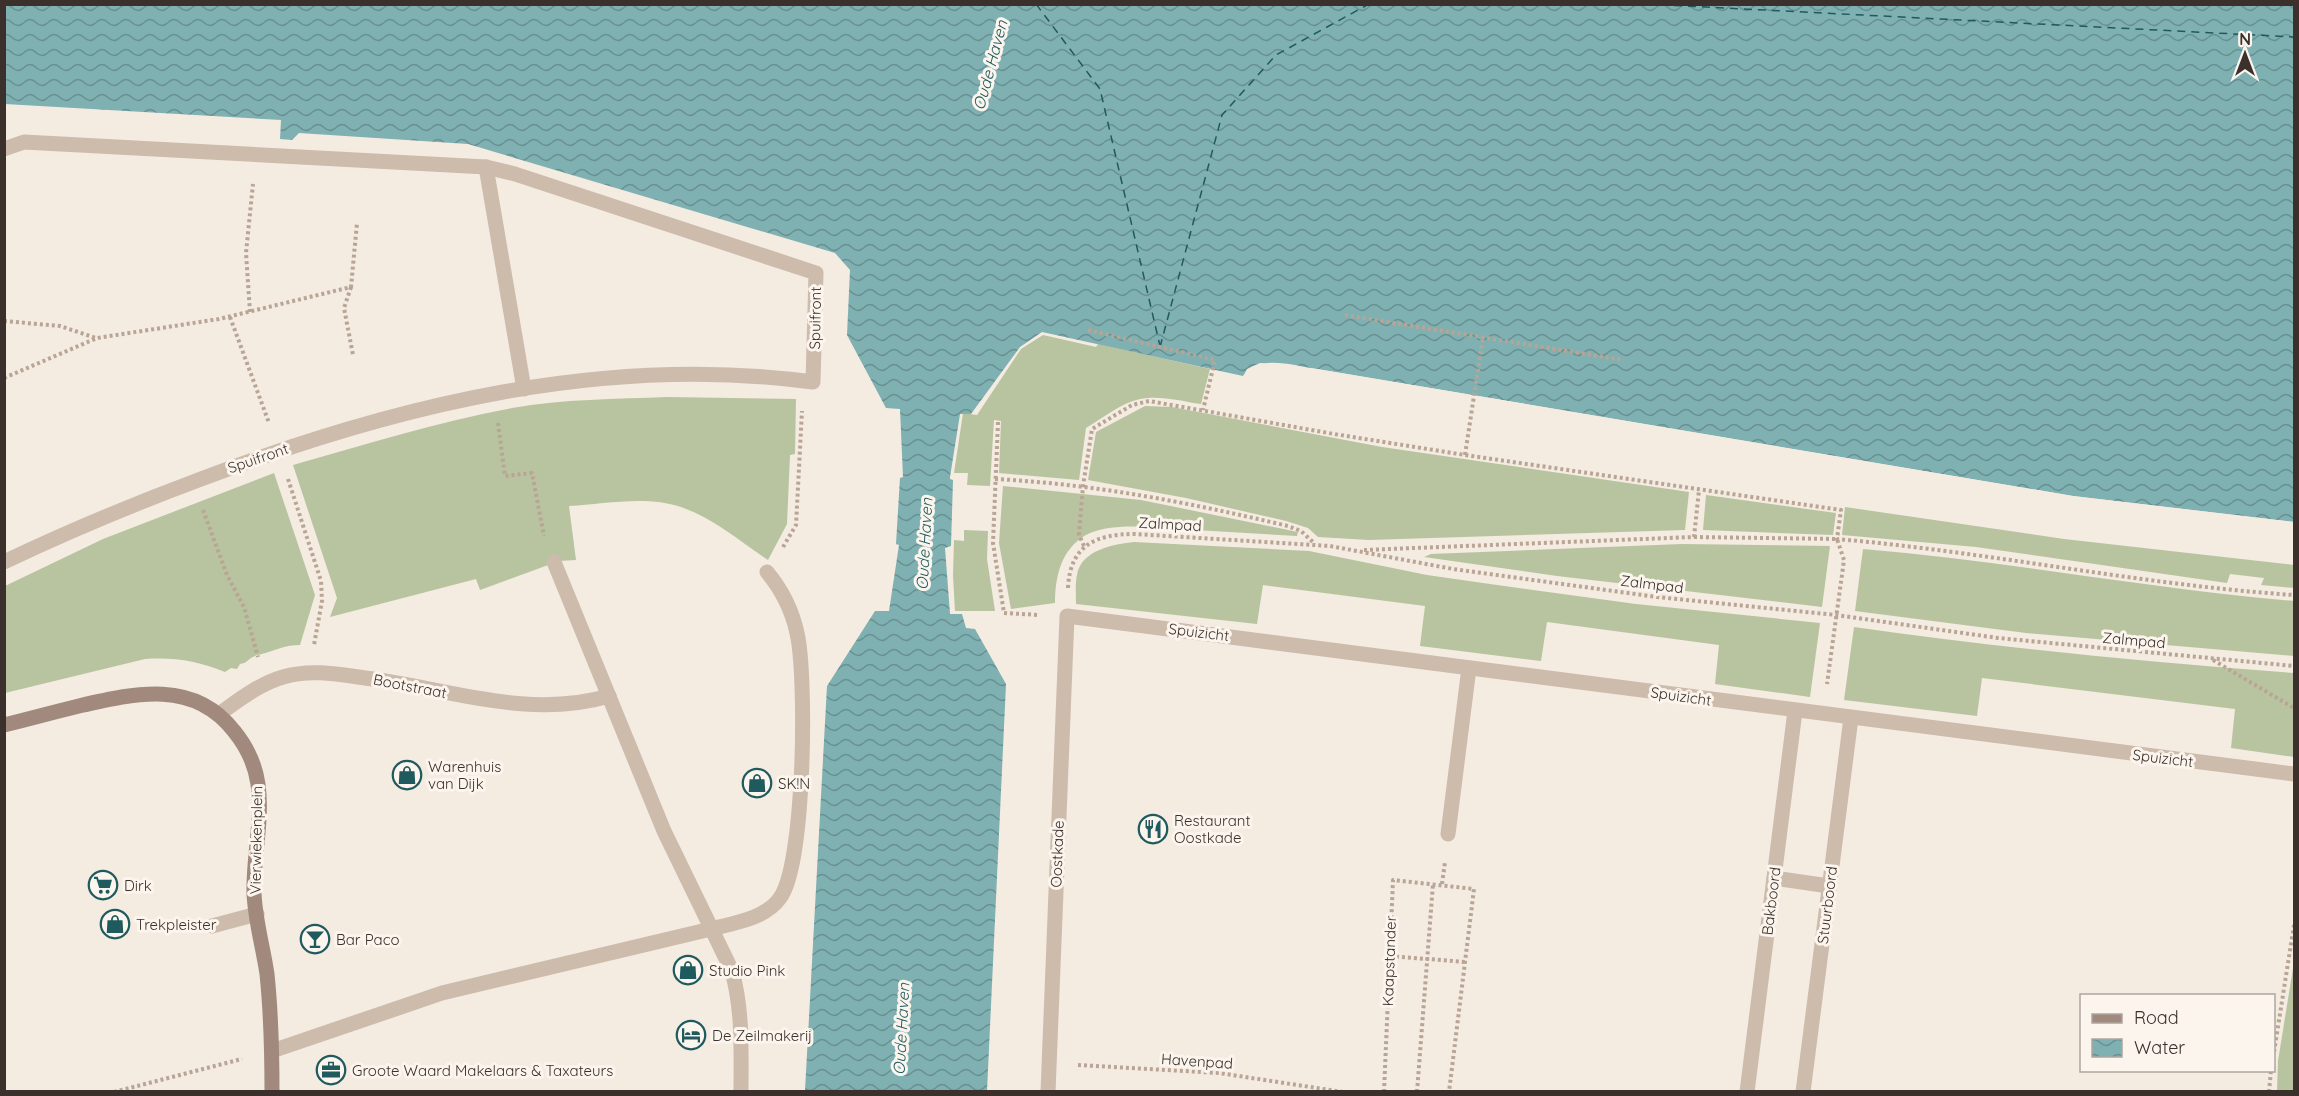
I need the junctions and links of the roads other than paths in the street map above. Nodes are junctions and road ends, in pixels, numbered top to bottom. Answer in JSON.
{"nodes":[{"id":1,"x":4,"y":149,"type":"edge"},
{"id":2,"x":486,"y":167,"type":"junction"},
{"id":3,"x":524,"y":389,"type":"junction"},
{"id":4,"x":4,"y":562,"type":"edge"},
{"id":5,"x":554,"y":562,"type":"dead end"},
{"id":6,"x":767,"y":572,"type":"dead end"},
{"id":7,"x":1067,"y":616,"type":"joint"},
{"id":8,"x":1469,"y":668,"type":"junction"},
{"id":9,"x":609,"y":696,"type":"junction"},
{"id":10,"x":1795,"y":711,"type":"junction"},
{"id":11,"x":219,"y":714,"type":"junction"},
{"id":12,"x":1851,"y":718,"type":"junction"},
{"id":13,"x":4,"y":725,"type":"edge"},
{"id":14,"x":2295,"y":774,"type":"edge"},
{"id":15,"x":1448,"y":834,"type":"dead end"},
{"id":16,"x":1774,"y":878,"type":"junction"},
{"id":17,"x":1829,"y":886,"type":"junction"},
{"id":18,"x":257,"y":914,"type":"junction"},
{"id":19,"x":212,"y":926,"type":"dead end"},
{"id":20,"x":711,"y":929,"type":"junction"},
{"id":21,"x":272,"y":1051,"type":"junction"},
{"id":22,"x":272,"y":1092,"type":"edge"},
{"id":23,"x":741,"y":1092,"type":"edge"},
{"id":24,"x":1048,"y":1092,"type":"edge"},
{"id":25,"x":1747,"y":1092,"type":"edge"},
{"id":26,"x":1803,"y":1092,"type":"edge"}],
"edges":[{"from":1,"to":2,"type":"street","name":"Spuifront"},
{"from":2,"to":3,"type":"street"},
{"from":2,"to":3,"type":"street","name":"Spuifront"},
{"from":3,"to":4,"type":"street","name":"Spuifront"},
{"from":5,"to":9,"type":"street"},
{"from":6,"to":20,"type":"street"},
{"from":7,"to":8,"type":"street","name":"Spuizicht"},
{"from":7,"to":24,"type":"street","name":"Oostkade"},
{"from":8,"to":10,"type":"street","name":"Spuizicht"},
{"from":8,"to":15,"type":"street"},
{"from":9,"to":11,"type":"street","name":"Bootstraat"},
{"from":9,"to":20,"type":"street"},
{"from":10,"to":12,"type":"street","name":"Spuizicht"},
{"from":10,"to":16,"type":"street","name":"Bakboord"},
{"from":11,"to":13,"type":"street","name":"Vierwiekenplein"},
{"from":11,"to":18,"type":"street","name":"Vierwiekenplein"},
{"from":12,"to":14,"type":"street","name":"Spuizicht"},
{"from":12,"to":17,"type":"street","name":"Stuurboord"},
{"from":16,"to":17,"type":"street"},
{"from":16,"to":25,"type":"street","name":"Bakboord"},
{"from":17,"to":26,"type":"street","name":"Stuurboord"},
{"from":18,"to":19,"type":"street"},
{"from":18,"to":21,"type":"street","name":"Vierwiekenplein"},
{"from":20,"to":21,"type":"street"},
{"from":20,"to":23,"type":"street"},
{"from":21,"to":22,"type":"street","name":"Vierwiekenplein"}]}
